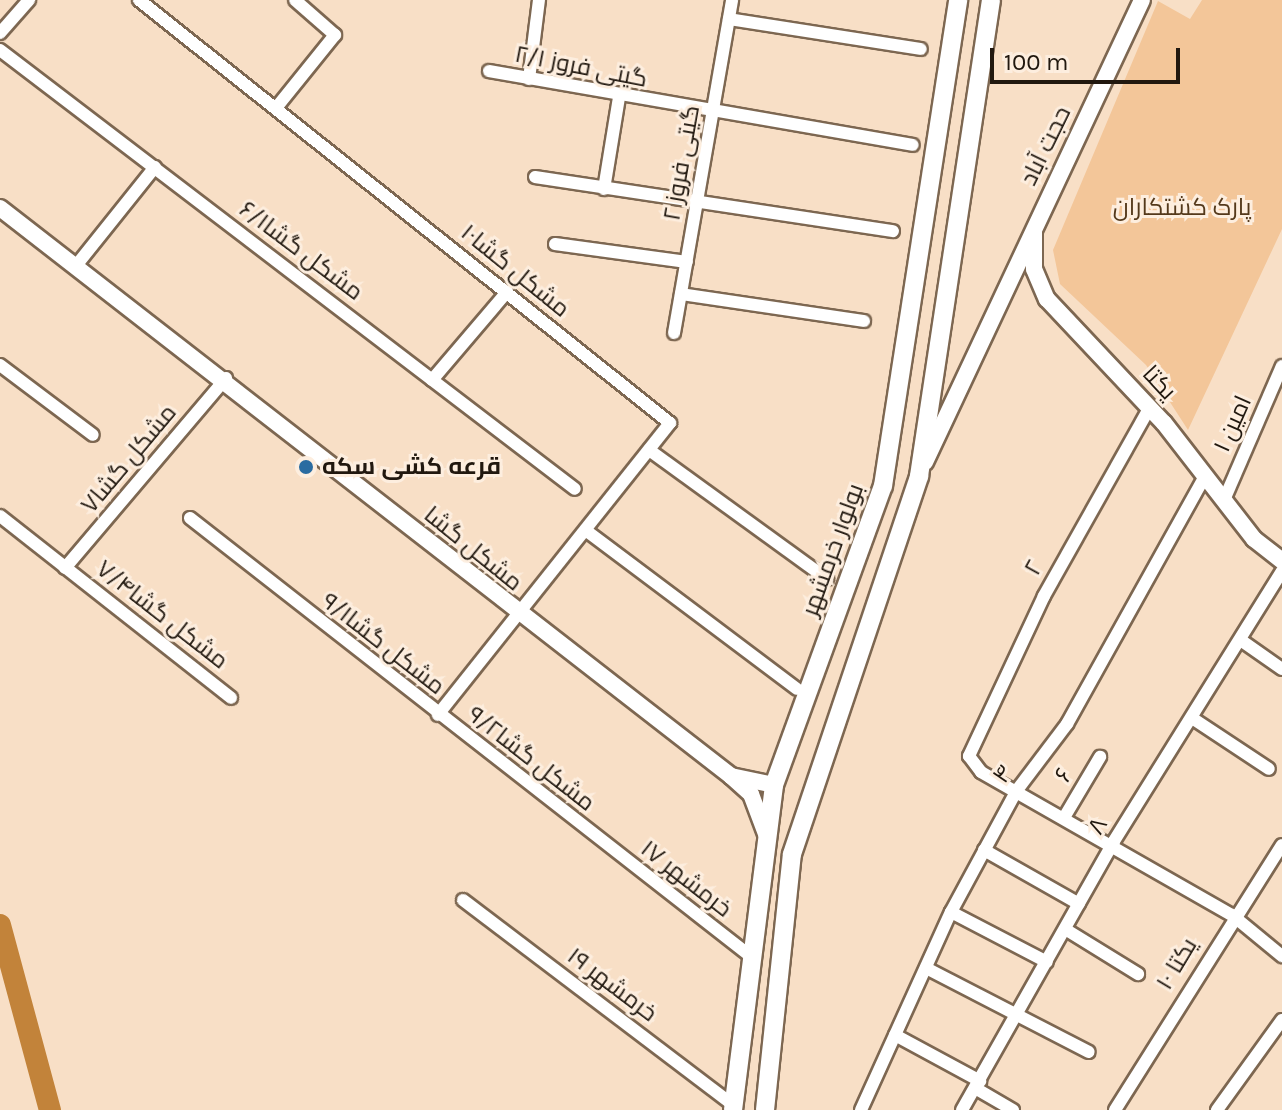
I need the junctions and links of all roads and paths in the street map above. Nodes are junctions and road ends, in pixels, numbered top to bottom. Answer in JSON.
{"nodes":[{"id":1,"x":29,"y":0,"type":"edge"},
{"id":2,"x":139,"y":0,"type":"edge"},
{"id":3,"x":295,"y":0,"type":"edge"},
{"id":4,"x":539,"y":0,"type":"edge"},
{"id":5,"x":732,"y":0,"type":"edge"},
{"id":6,"x":958,"y":0,"type":"edge"},
{"id":7,"x":991,"y":0,"type":"edge"},
{"id":8,"x":1142,"y":0,"type":"edge"},
{"id":9,"x":729,"y":19,"type":"junction"},
{"id":10,"x":2,"y":27,"type":"edge"},
{"id":11,"x":921,"y":49,"type":"dead end"},
{"id":12,"x":0,"y":50,"type":"edge"},
{"id":13,"x":489,"y":71,"type":"dead end"},
{"id":14,"x":529,"y":79,"type":"junction"},
{"id":15,"x":619,"y":97,"type":"junction"},
{"id":16,"x":276,"y":108,"type":"junction"},
{"id":17,"x":712,"y":115,"type":"junction"},
{"id":18,"x":913,"y":145,"type":"dead end"},
{"id":19,"x":155,"y":167,"type":"junction"},
{"id":20,"x":535,"y":177,"type":"dead end"},
{"id":21,"x":604,"y":189,"type":"junction"},
{"id":22,"x":697,"y":205,"type":"junction"},
{"id":23,"x":0,"y":208,"type":"edge"},
{"id":24,"x":1034,"y":226,"type":"junction"},
{"id":25,"x":893,"y":231,"type":"dead end"},
{"id":26,"x":555,"y":244,"type":"dead end"},
{"id":27,"x":687,"y":262,"type":"junction"},
{"id":28,"x":75,"y":267,"type":"junction"},
{"id":29,"x":507,"y":292,"type":"junction"},
{"id":30,"x":681,"y":294,"type":"junction"},
{"id":31,"x":864,"y":321,"type":"dead end"},
{"id":32,"x":674,"y":333,"type":"dead end"},
{"id":33,"x":0,"y":365,"type":"edge"},
{"id":34,"x":1282,"y":366,"type":"edge"},
{"id":35,"x":226,"y":378,"type":"junction"},
{"id":36,"x":432,"y":380,"type":"junction"},
{"id":37,"x":1150,"y":407,"type":"junction"},
{"id":38,"x":93,"y":435,"type":"dead end"},
{"id":39,"x":649,"y":450,"type":"junction"},
{"id":40,"x":919,"y":476,"type":"junction"},
{"id":41,"x":1205,"y":476,"type":"junction"},
{"id":42,"x":575,"y":489,"type":"dead end"},
{"id":43,"x":1224,"y":500,"type":"junction"},
{"id":44,"x":0,"y":516,"type":"edge"},
{"id":45,"x":190,"y":518,"type":"dead end"},
{"id":46,"x":588,"y":532,"type":"junction"},
{"id":47,"x":1282,"y":561,"type":"edge"},
{"id":48,"x":65,"y":568,"type":"junction"},
{"id":49,"x":1282,"y":571,"type":"edge"},
{"id":50,"x":827,"y":579,"type":"dead end"},
{"id":51,"x":520,"y":619,"type":"junction"},
{"id":52,"x":1242,"y":641,"type":"junction"},
{"id":53,"x":1282,"y":669,"type":"edge"},
{"id":54,"x":797,"y":689,"type":"dead end"},
{"id":55,"x":231,"y":698,"type":"dead end"},
{"id":56,"x":438,"y":715,"type":"junction"},
{"id":57,"x":1192,"y":718,"type":"junction"},
{"id":58,"x":1100,"y":757,"type":"dead end"},
{"id":59,"x":1269,"y":769,"type":"dead end"},
{"id":60,"x":731,"y":776,"type":"junction"},
{"id":61,"x":774,"y":785,"type":"junction"},
{"id":62,"x":1017,"y":790,"type":"junction"},
{"id":63,"x":1065,"y":816,"type":"junction"},
{"id":64,"x":766,"y":834,"type":"junction"},
{"id":65,"x":596,"y":837,"type":"joint"},
{"id":66,"x":1114,"y":841,"type":"junction"},
{"id":67,"x":1282,"y":845,"type":"edge"},
{"id":68,"x":984,"y":850,"type":"junction"},
{"id":69,"x":463,"y":900,"type":"dead end"},
{"id":70,"x":1079,"y":904,"type":"junction"},
{"id":71,"x":951,"y":912,"type":"junction"},
{"id":72,"x":1232,"y":915,"type":"junction"},
{"id":73,"x":1065,"y":929,"type":"junction"},
{"id":74,"x":749,"y":955,"type":"junction"},
{"id":75,"x":1282,"y":956,"type":"edge"},
{"id":76,"x":1047,"y":962,"type":"junction"},
{"id":77,"x":926,"y":968,"type":"junction"},
{"id":78,"x":1138,"y":974,"type":"dead end"},
{"id":79,"x":1018,"y":1014,"type":"junction"},
{"id":80,"x":1282,"y":1020,"type":"edge"},
{"id":81,"x":895,"y":1035,"type":"junction"},
{"id":82,"x":1089,"y":1052,"type":"dead end"},
{"id":83,"x":978,"y":1084,"type":"junction"},
{"id":84,"x":733,"y":1108,"type":"edge"},
{"id":85,"x":765,"y":1110,"type":"edge"},
{"id":86,"x":861,"y":1110,"type":"edge"},
{"id":87,"x":962,"y":1110,"type":"edge"},
{"id":88,"x":1013,"y":1110,"type":"edge"},
{"id":89,"x":1115,"y":1110,"type":"edge"},
{"id":90,"x":1217,"y":1110,"type":"edge"}],
"edges":[{"from":1,"to":10,"type":"street"},
{"from":2,"to":16,"type":"street","name":"مشکل گشا۱۰"},
{"from":3,"to":16,"type":"street"},
{"from":4,"to":14,"type":"street"},
{"from":5,"to":9,"type":"street","name":"گیتی فروز ۲"},
{"from":6,"to":61,"type":"main road","name":"بولوار خرمشهر"},
{"from":7,"to":40,"type":"main road"},
{"from":8,"to":24,"type":"main road","name":"حجت آباد"},
{"from":9,"to":11,"type":"street"},
{"from":9,"to":17,"type":"street","name":"گیتی فروز ۲"},
{"from":12,"to":19,"type":"street","name":"مشکل گشا۶/۱"},
{"from":13,"to":14,"type":"street","name":"گیتی فروز ۲/۱"},
{"from":14,"to":15,"type":"street","name":"گیتی فروز ۲/۱"},
{"from":15,"to":17,"type":"street","name":"گیتی فروز ۲/۱"},
{"from":15,"to":21,"type":"street"},
{"from":16,"to":29,"type":"street","name":"مشکل گشا۱۰"},
{"from":17,"to":18,"type":"street","name":"گیتی فروز ۲/۱"},
{"from":17,"to":22,"type":"street","name":"گیتی فروز ۲"},
{"from":19,"to":28,"type":"street"},
{"from":19,"to":36,"type":"street","name":"مشکل گشا۶/۱"},
{"from":20,"to":21,"type":"street"},
{"from":21,"to":22,"type":"street"},
{"from":22,"to":25,"type":"street"},
{"from":22,"to":27,"type":"street","name":"گیتی فروز ۲"},
{"from":23,"to":28,"type":"main road","name":"مشکل گشا"},
{"from":24,"to":37,"type":"main road","name":"یکتا"},
{"from":24,"to":40,"type":"main road","name":"حجت آباد"},
{"from":26,"to":27,"type":"street"},
{"from":27,"to":30,"type":"street","name":"گیتی فروز ۲"},
{"from":28,"to":35,"type":"main road","name":"مشکل گشا"},
{"from":29,"to":36,"type":"street"},
{"from":29,"to":39,"type":"street","name":"مشکل گشا۱۰"},
{"from":30,"to":31,"type":"street"},
{"from":30,"to":32,"type":"street","name":"گیتی فروز ۲"},
{"from":33,"to":38,"type":"street"},
{"from":34,"to":43,"type":"street","name":"امین ۱"},
{"from":35,"to":48,"type":"street","name":"مشکل گشا۷"},
{"from":35,"to":51,"type":"main road","name":"مشکل گشا"},
{"from":36,"to":42,"type":"street","name":"مشکل گشا۶/۱"},
{"from":37,"to":41,"type":"main road","name":"یکتا"},
{"from":37,"to":62,"type":"street","name":"۲"},
{"from":39,"to":46,"type":"street","name":"مشکل گشا۱۰"},
{"from":39,"to":50,"type":"street"},
{"from":40,"to":85,"type":"main road"},
{"from":41,"to":43,"type":"main road","name":"یکتا"},
{"from":41,"to":62,"type":"street","name":"۴"},
{"from":43,"to":47,"type":"main road","name":"یکتا"},
{"from":44,"to":48,"type":"street","name":"مشکل گشا۷/۴"},
{"from":45,"to":56,"type":"street","name":"مشکل گشا۹/۱"},
{"from":46,"to":51,"type":"street","name":"مشکل گشا۱۰"},
{"from":46,"to":54,"type":"street"},
{"from":48,"to":55,"type":"street","name":"مشکل گشا۷/۴"},
{"from":49,"to":52,"type":"street","name":"۸"},
{"from":51,"to":56,"type":"street","name":"مشکل گشا۱۰"},
{"from":51,"to":60,"type":"main road","name":"مشکل گشا"},
{"from":52,"to":53,"type":"street"},
{"from":52,"to":57,"type":"street","name":"۸"},
{"from":56,"to":65,"type":"street","name":"مشکل گشا۹/۲"},
{"from":57,"to":59,"type":"street"},
{"from":57,"to":66,"type":"street","name":"۸"},
{"from":58,"to":63,"type":"street","name":"۶"},
{"from":60,"to":61,"type":"main road"},
{"from":60,"to":64,"type":"main road"},
{"from":61,"to":64,"type":"main road","name":"بولوار خرمشهر"},
{"from":62,"to":63,"type":"street"},
{"from":62,"to":68,"type":"street","name":"۴"},
{"from":63,"to":66,"type":"street"},
{"from":64,"to":74,"type":"main road","name":"بولوار خرمشهر"},
{"from":65,"to":74,"type":"street","name":"۱۷ خرمشهر"},
{"from":66,"to":70,"type":"street","name":"۸"},
{"from":66,"to":72,"type":"street"},
{"from":67,"to":72,"type":"street","name":"۱۰ یکتا"},
{"from":68,"to":70,"type":"street"},
{"from":68,"to":71,"type":"street","name":"۴"},
{"from":69,"to":84,"type":"street","name":"۱۹ خرمشهر"},
{"from":70,"to":73,"type":"street","name":"۸"},
{"from":71,"to":76,"type":"street"},
{"from":71,"to":77,"type":"street","name":"۴"},
{"from":72,"to":75,"type":"street"},
{"from":72,"to":89,"type":"street","name":"۱۰ یکتا"},
{"from":73,"to":76,"type":"street","name":"۸"},
{"from":73,"to":78,"type":"street"},
{"from":74,"to":84,"type":"main road","name":"بولوار خرمشهر"},
{"from":76,"to":79,"type":"street","name":"۸"},
{"from":77,"to":79,"type":"street"},
{"from":77,"to":81,"type":"street","name":"۴"},
{"from":79,"to":82,"type":"street"},
{"from":79,"to":83,"type":"street","name":"۸"},
{"from":80,"to":90,"type":"street"},
{"from":81,"to":83,"type":"street"},
{"from":81,"to":86,"type":"street","name":"۴"},
{"from":83,"to":87,"type":"street","name":"۸"},
{"from":83,"to":88,"type":"street"}]}
